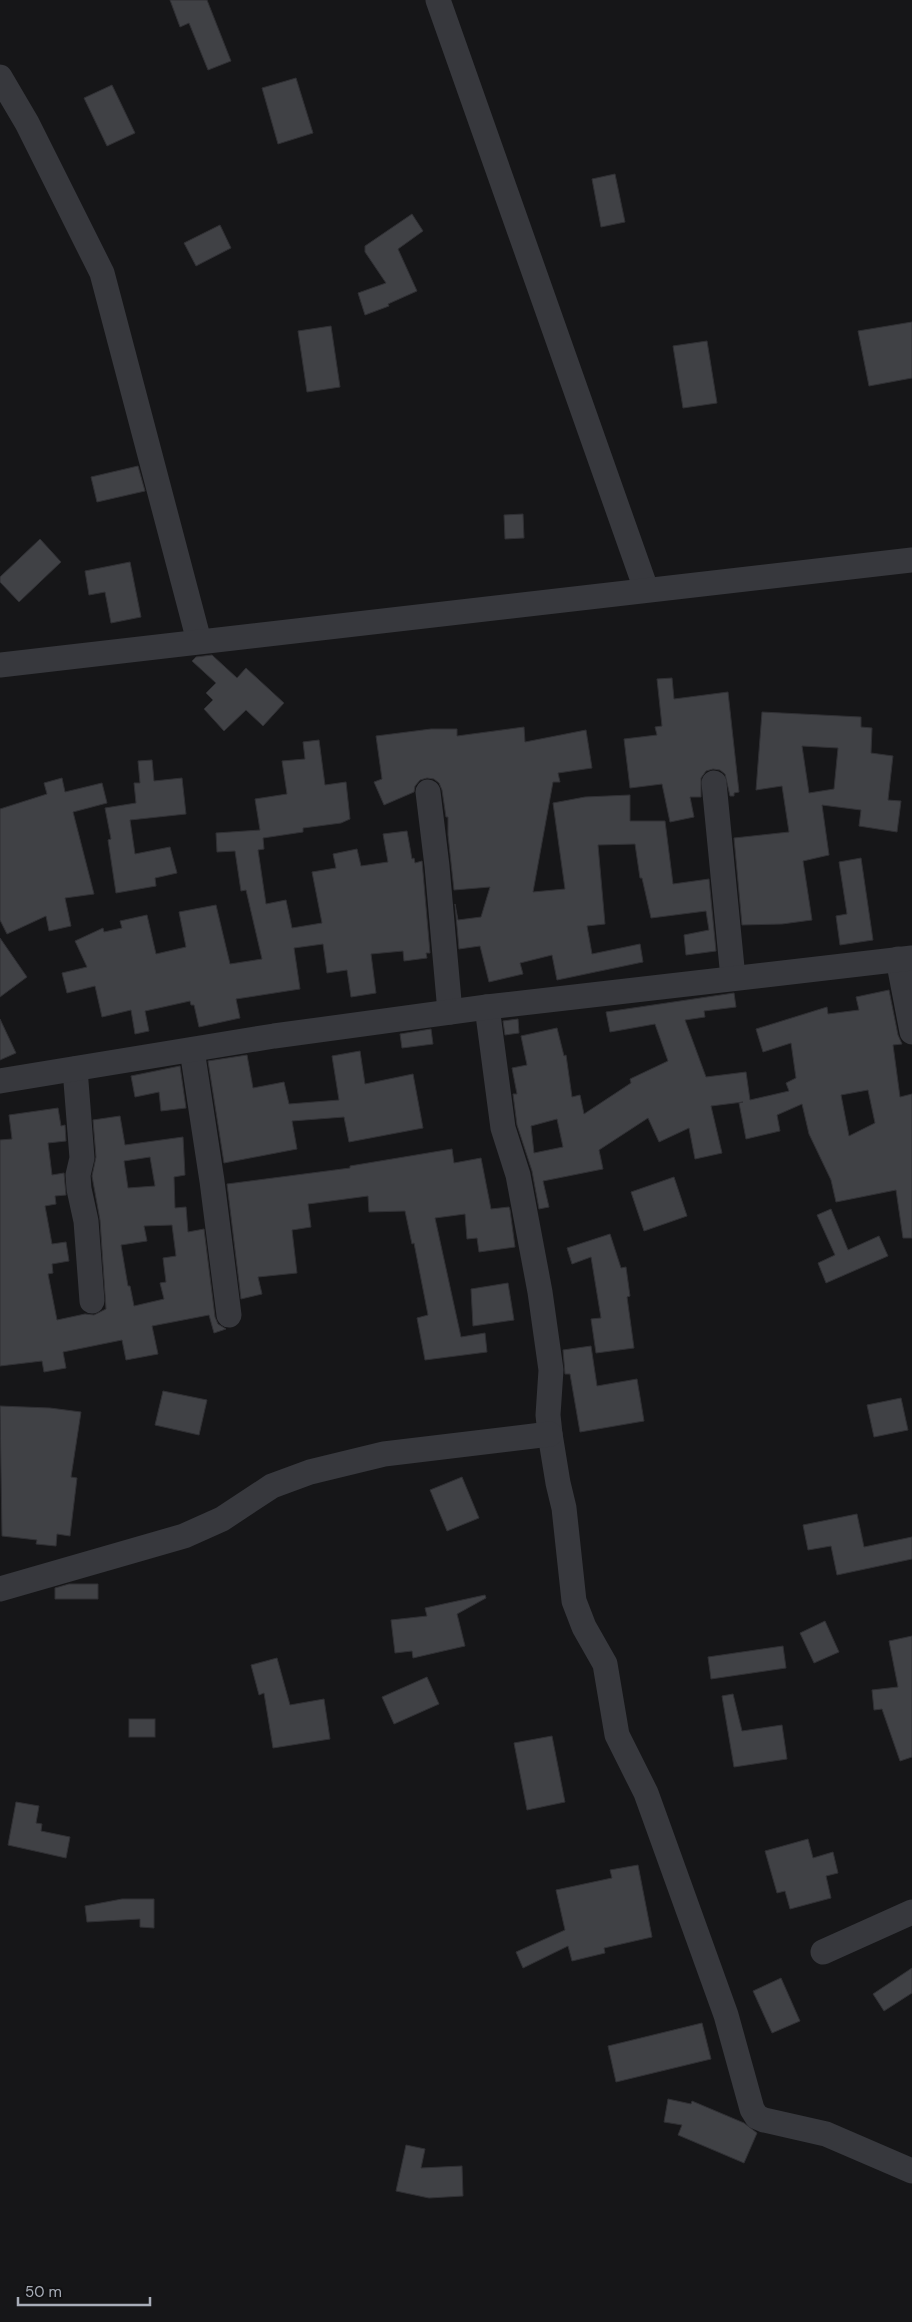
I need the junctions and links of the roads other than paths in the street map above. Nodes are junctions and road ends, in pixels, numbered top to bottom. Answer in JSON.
{"nodes":[{"id":1,"x":438,"y":0,"type":"edge"},
{"id":2,"x":0,"y":77,"type":"edge"},
{"id":3,"x":912,"y":560,"type":"edge"},
{"id":4,"x":646,"y":589,"type":"junction"},
{"id":5,"x":199,"y":642,"type":"junction"},
{"id":6,"x":0,"y":665,"type":"edge"},
{"id":7,"x":714,"y":783,"type":"dead end"},
{"id":8,"x":428,"y":792,"type":"dead end"},
{"id":9,"x":905,"y":959,"type":"edge"},
{"id":10,"x":733,"y":978,"type":"junction"},
{"id":11,"x":487,"y":1007,"type":"junction"},
{"id":12,"x":450,"y":1012,"type":"junction"},
{"id":13,"x":912,"y":1032,"type":"edge"},
{"id":14,"x":192,"y":1050,"type":"junction"},
{"id":15,"x":75,"y":1069,"type":"junction"},
{"id":16,"x":0,"y":1081,"type":"edge"},
{"id":17,"x":92,"y":1301,"type":"dead end"},
{"id":18,"x":229,"y":1315,"type":"dead end"},
{"id":19,"x":550,"y":1434,"type":"junction"},
{"id":20,"x":0,"y":1589,"type":"edge"},
{"id":21,"x":912,"y":1912,"type":"edge"},
{"id":22,"x":823,"y":1952,"type":"dead end"},
{"id":23,"x":912,"y":2171,"type":"edge"}],
"edges":[{"from":1,"to":4,"type":"street"},
{"from":2,"to":5,"type":"street"},
{"from":3,"to":4,"type":"street"},
{"from":4,"to":5,"type":"street"},
{"from":5,"to":6,"type":"street"},
{"from":7,"to":10,"type":"street"},
{"from":8,"to":12,"type":"street"},
{"from":9,"to":10,"type":"street"},
{"from":9,"to":13,"type":"street"},
{"from":10,"to":11,"type":"street"},
{"from":11,"to":12,"type":"street"},
{"from":11,"to":19,"type":"street"},
{"from":12,"to":14,"type":"street"},
{"from":14,"to":15,"type":"street"},
{"from":14,"to":18,"type":"street"},
{"from":15,"to":16,"type":"street"},
{"from":15,"to":17,"type":"street"},
{"from":19,"to":20,"type":"street"},
{"from":19,"to":23,"type":"street"},
{"from":21,"to":22,"type":"street"}]}
